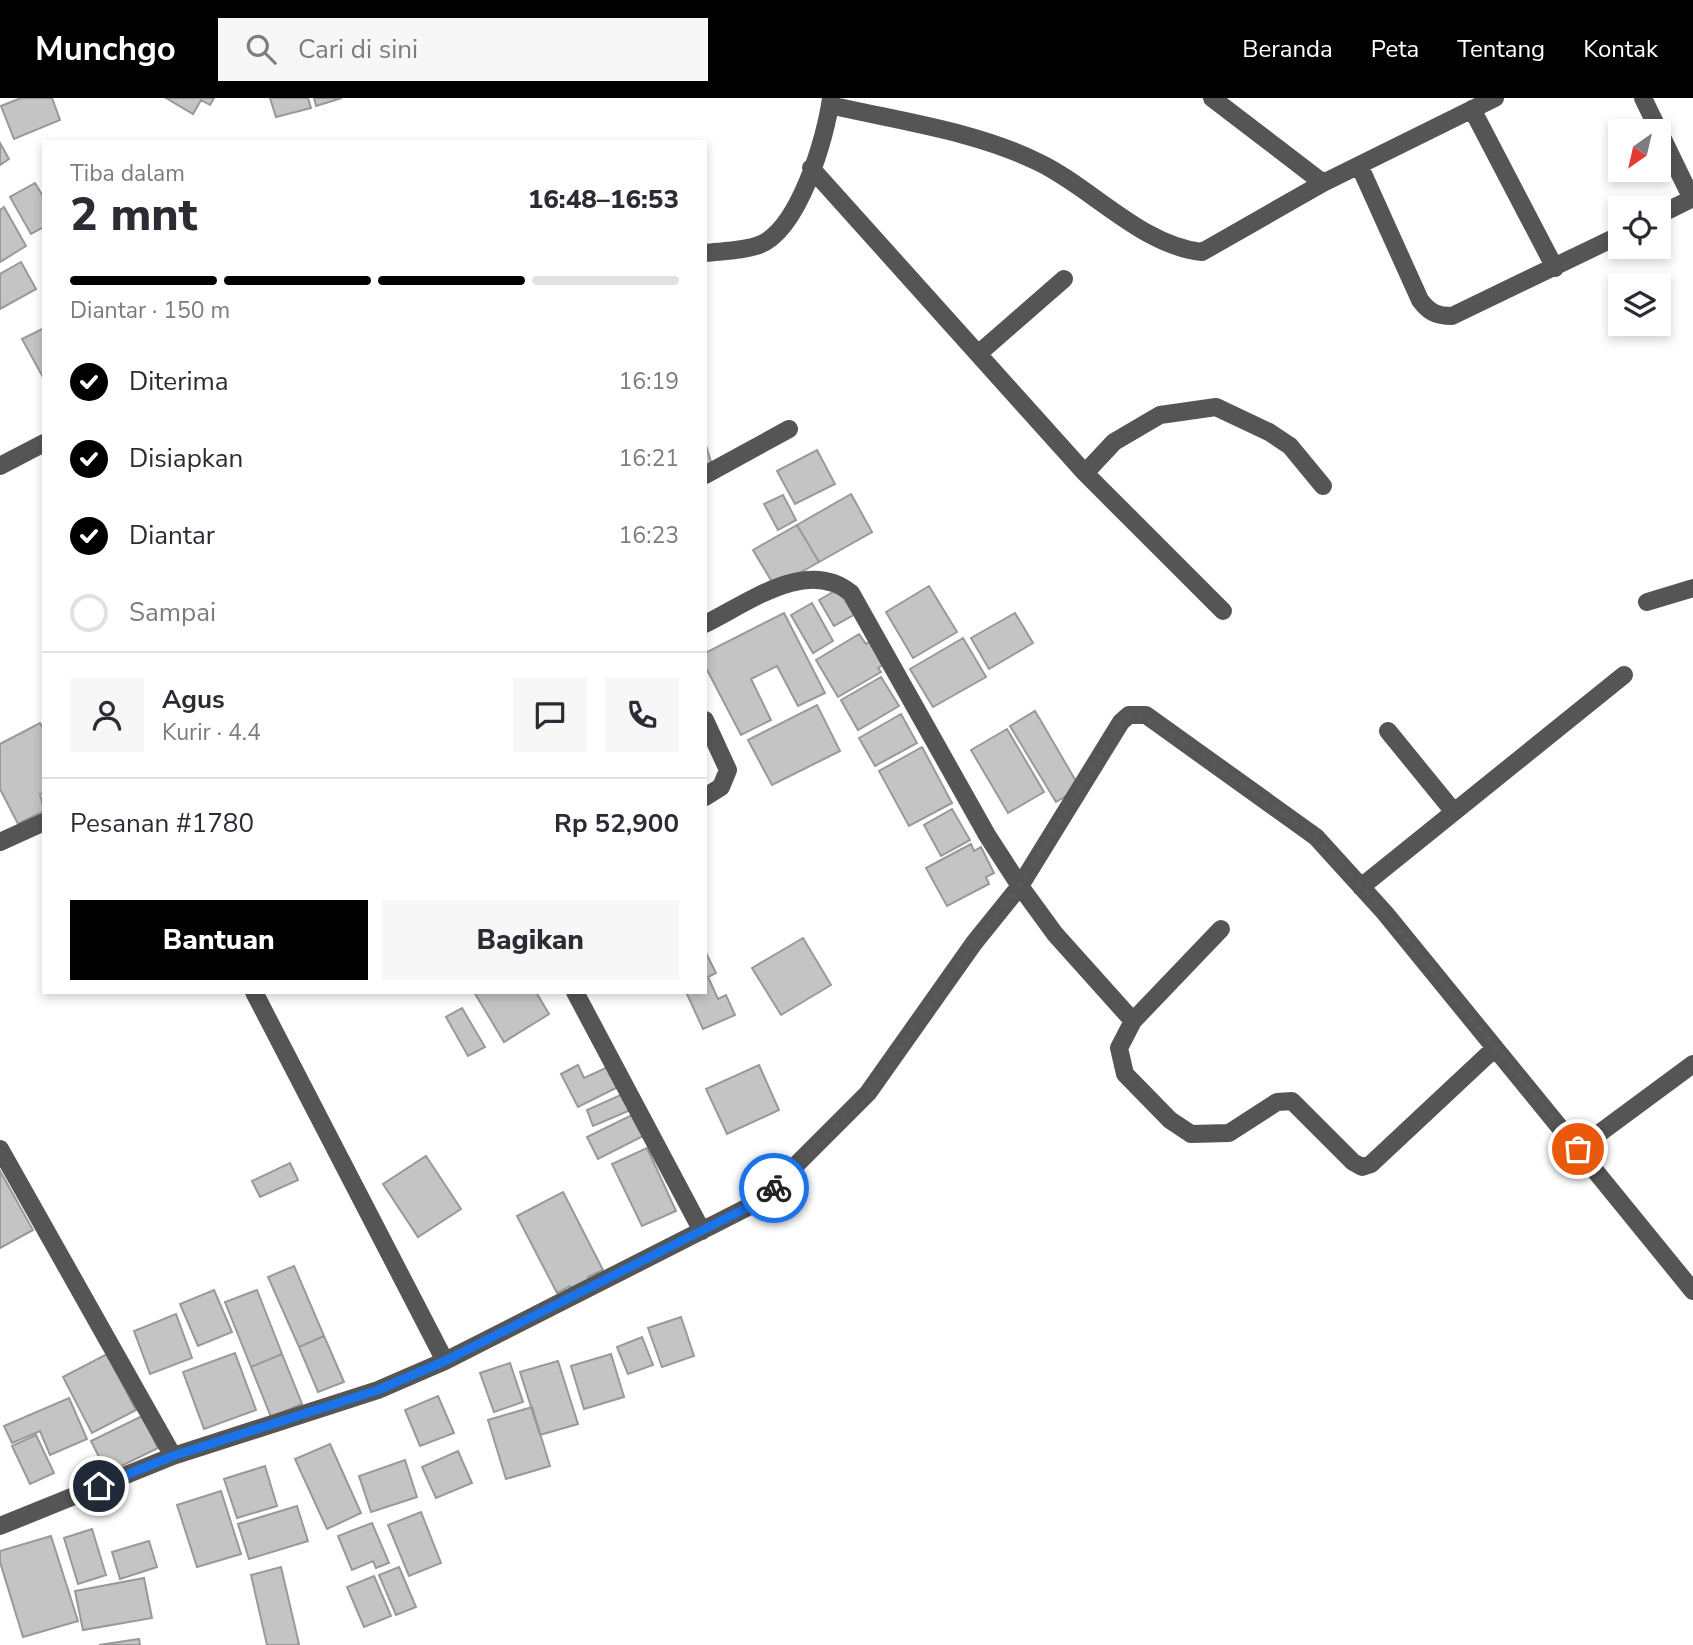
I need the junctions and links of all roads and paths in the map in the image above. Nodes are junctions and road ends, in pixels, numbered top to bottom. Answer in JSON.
{"nodes":[{"id":1,"x":1212,"y":98,"type":"edge"},
{"id":2,"x":1495,"y":98,"type":"edge"},
{"id":3,"x":1643,"y":98,"type":"edge"},
{"id":4,"x":831,"y":102,"type":"edge"},
{"id":5,"x":1472,"y":109,"type":"junction"},
{"id":6,"x":1653,"y":119,"type":"edge"},
{"id":7,"x":1671,"y":155,"type":"edge"},
{"id":8,"x":1360,"y":167,"type":"junction"},
{"id":9,"x":811,"y":169,"type":"junction"},
{"id":10,"x":1323,"y":183,"type":"junction"},
{"id":11,"x":1693,"y":198,"type":"edge"},
{"id":12,"x":1671,"y":209,"type":"edge"},
{"id":13,"x":1608,"y":241,"type":"edge"},
{"id":14,"x":707,"y":253,"type":"edge"},
{"id":15,"x":1555,"y":268,"type":"junction"},
{"id":16,"x":1063,"y":279,"type":"dead end"},
{"id":17,"x":978,"y":354,"type":"junction"},
{"id":18,"x":789,"y":429,"type":"dead end"},
{"id":19,"x":42,"y":444,"type":"edge"},
{"id":20,"x":0,"y":466,"type":"edge"},
{"id":21,"x":1085,"y":473,"type":"junction"},
{"id":22,"x":707,"y":474,"type":"edge"},
{"id":23,"x":1323,"y":486,"type":"dead end"},
{"id":24,"x":1693,"y":588,"type":"edge"},
{"id":25,"x":1647,"y":602,"type":"dead end"},
{"id":26,"x":1223,"y":611,"type":"dead end"},
{"id":27,"x":707,"y":623,"type":"edge"},
{"id":28,"x":1623,"y":675,"type":"dead end"},
{"id":29,"x":707,"y":724,"type":"edge"},
{"id":30,"x":1388,"y":730,"type":"dead end"},
{"id":31,"x":707,"y":796,"type":"edge"},
{"id":32,"x":1454,"y":812,"type":"junction"},
{"id":33,"x":42,"y":823,"type":"edge"},
{"id":34,"x":0,"y":842,"type":"edge"},
{"id":35,"x":1020,"y":886,"type":"junction"},
{"id":36,"x":1361,"y":887,"type":"junction"},
{"id":37,"x":1221,"y":929,"type":"dead end"},
{"id":38,"x":255,"y":994,"type":"edge"},
{"id":39,"x":576,"y":994,"type":"edge"},
{"id":40,"x":1133,"y":1021,"type":"junction"},
{"id":41,"x":1495,"y":1048,"type":"junction"},
{"id":42,"x":1693,"y":1064,"type":"edge"},
{"id":43,"x":0,"y":1149,"type":"edge"},
{"id":44,"x":1578,"y":1149,"type":"junction"},
{"id":45,"x":702,"y":1231,"type":"junction"},
{"id":46,"x":1693,"y":1291,"type":"edge"},
{"id":47,"x":445,"y":1361,"type":"junction"},
{"id":48,"x":173,"y":1456,"type":"junction"},
{"id":49,"x":0,"y":1526,"type":"edge"}],
"edges":[{"from":1,"to":10,"type":"street"},
{"from":2,"to":5,"type":"street"},
{"from":3,"to":6,"type":"street"},
{"from":4,"to":9,"type":"street"},
{"from":4,"to":10,"type":"street"},
{"from":5,"to":8,"type":"street"},
{"from":5,"to":15,"type":"street"},
{"from":7,"to":11,"type":"street"},
{"from":8,"to":10,"type":"street"},
{"from":8,"to":15,"type":"street"},
{"from":9,"to":14,"type":"street"},
{"from":9,"to":17,"type":"street"},
{"from":11,"to":12,"type":"street"},
{"from":13,"to":15,"type":"street"},
{"from":16,"to":17,"type":"street"},
{"from":17,"to":21,"type":"street"},
{"from":18,"to":22,"type":"street"},
{"from":19,"to":20,"type":"street"},
{"from":21,"to":23,"type":"street"},
{"from":21,"to":26,"type":"street"},
{"from":24,"to":25,"type":"street"},
{"from":27,"to":35,"type":"street"},
{"from":28,"to":32,"type":"street"},
{"from":29,"to":31,"type":"street"},
{"from":30,"to":32,"type":"street"},
{"from":32,"to":36,"type":"street"},
{"from":33,"to":34,"type":"street"},
{"from":35,"to":36,"type":"street"},
{"from":35,"to":40,"type":"street"},
{"from":35,"to":45,"type":"street"},
{"from":36,"to":41,"type":"street"},
{"from":37,"to":40,"type":"street"},
{"from":38,"to":47,"type":"street"},
{"from":39,"to":45,"type":"street"},
{"from":40,"to":41,"type":"street"},
{"from":41,"to":44,"type":"street"},
{"from":42,"to":44,"type":"street"},
{"from":43,"to":48,"type":"street"},
{"from":44,"to":46,"type":"street"},
{"from":45,"to":47,"type":"street"},
{"from":47,"to":48,"type":"street"},
{"from":48,"to":49,"type":"street"}]}
